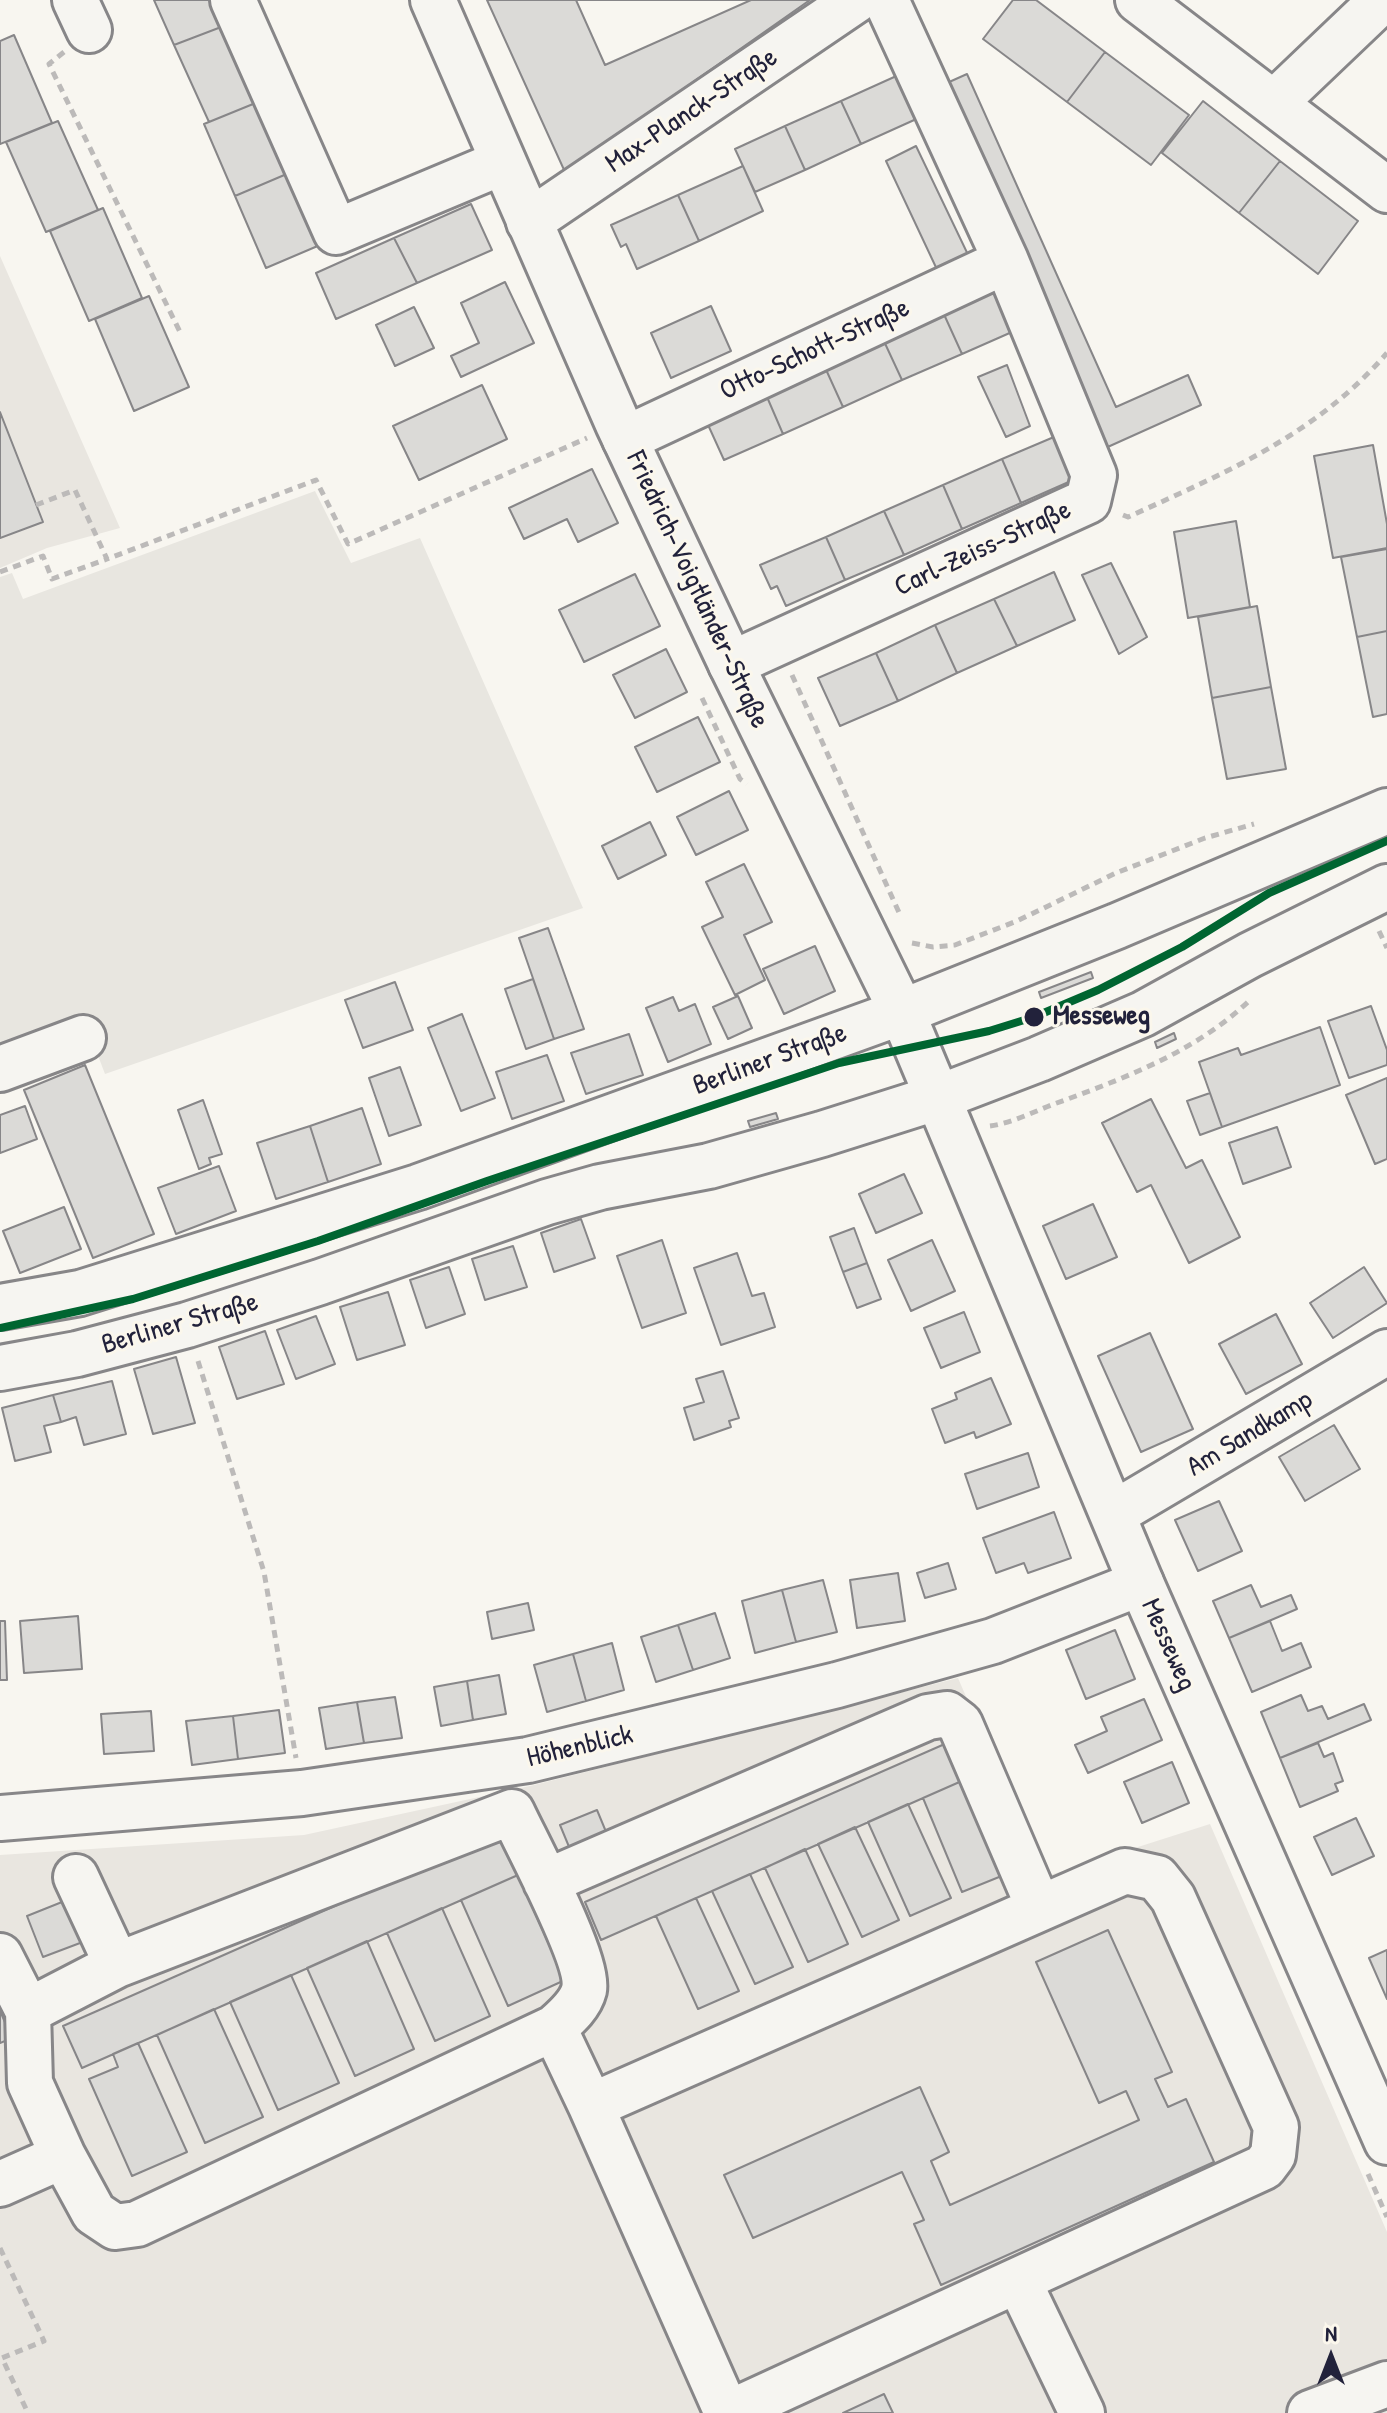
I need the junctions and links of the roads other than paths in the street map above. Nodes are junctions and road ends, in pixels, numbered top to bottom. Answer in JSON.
{"nodes":[{"id":1,"x":233,"y":0,"type":"edge"},
{"id":2,"x":433,"y":0,"type":"edge"},
{"id":3,"x":856,"y":0,"type":"edge"},
{"id":4,"x":886,"y":0,"type":"edge"},
{"id":5,"x":1138,"y":0,"type":"edge"},
{"id":6,"x":1382,"y":0,"type":"edge"},
{"id":7,"x":1274,"y":103,"type":"junction"},
{"id":8,"x":503,"y":162,"type":"junction"},
{"id":9,"x":1387,"y":190,"type":"edge"},
{"id":10,"x":529,"y":222,"type":"junction"},
{"id":11,"x":1006,"y":261,"type":"junction"},
{"id":12,"x":612,"y":436,"type":"junction"},
{"id":13,"x":748,"y":656,"type":"junction"},
{"id":14,"x":1387,"y":811,"type":"edge"},
{"id":15,"x":1387,"y":887,"type":"edge"},
{"id":16,"x":902,"y":1012,"type":"junction"},
{"id":17,"x":83,"y":1038,"type":"dead end"},
{"id":18,"x":0,"y":1069,"type":"edge"},
{"id":19,"x":936,"y":1098,"type":"junction"},
{"id":20,"x":0,"y":1307,"type":"edge"},
{"id":21,"x":1387,"y":1352,"type":"edge"},
{"id":22,"x":0,"y":1368,"type":"edge"},
{"id":23,"x":1113,"y":1514,"type":"junction"},
{"id":24,"x":1141,"y":1583,"type":"junction"},
{"id":25,"x":0,"y":1818,"type":"edge"},
{"id":26,"x":76,"y":1877,"type":"dead end"},
{"id":27,"x":546,"y":1882,"type":"junction"},
{"id":28,"x":1039,"y":1908,"type":"junction"},
{"id":29,"x":0,"y":1956,"type":"edge"},
{"id":30,"x":117,"y":1965,"type":"junction"},
{"id":31,"x":28,"y":2011,"type":"junction"},
{"id":32,"x":554,"y":2028,"type":"junction"},
{"id":33,"x":15,"y":2089,"type":"edge"},
{"id":34,"x":591,"y":2106,"type":"junction"},
{"id":35,"x":1387,"y":2142,"type":"edge"},
{"id":36,"x":63,"y":2156,"type":"junction"},
{"id":37,"x":0,"y":2184,"type":"edge"},
{"id":38,"x":1018,"y":2280,"type":"junction"},
{"id":39,"x":1387,"y":2384,"type":"edge"},
{"id":40,"x":728,"y":2413,"type":"edge"},
{"id":41,"x":1082,"y":2413,"type":"edge"},
{"id":42,"x":1310,"y":2413,"type":"edge"}],
"edges":[{"from":1,"to":8,"type":"main road"},
{"from":2,"to":8,"type":"main road","name":"Friedrich-Voigtländer-Straße"},
{"from":3,"to":10,"type":"main road","name":"Max-Planck-Straße"},
{"from":4,"to":11,"type":"main road"},
{"from":5,"to":7,"type":"main road"},
{"from":6,"to":7,"type":"main road"},
{"from":7,"to":9,"type":"main road"},
{"from":8,"to":10,"type":"main road","name":"Friedrich-Voigtländer-Straße"},
{"from":10,"to":12,"type":"main road","name":"Friedrich-Voigtländer-Straße"},
{"from":11,"to":12,"type":"main road","name":"Otto-Schott-Straße"},
{"from":11,"to":13,"type":"main road","name":"Carl-Zeiss-Straße"},
{"from":12,"to":13,"type":"main road","name":"Friedrich-Voigtländer-Straße"},
{"from":13,"to":16,"type":"main road","name":"Friedrich-Voigtländer-Straße"},
{"from":14,"to":16,"type":"main road","name":"Berliner Straße"},
{"from":15,"to":19,"type":"main road","name":"Berliner Straße"},
{"from":16,"to":19,"type":"main road","name":"Messeweg"},
{"from":16,"to":20,"type":"main road","name":"Berliner Straße"},
{"from":17,"to":18,"type":"main road"},
{"from":19,"to":22,"type":"main road","name":"Berliner Straße"},
{"from":19,"to":23,"type":"main road","name":"Messeweg"},
{"from":21,"to":23,"type":"main road","name":"Am Sandkamp"},
{"from":23,"to":24,"type":"main road","name":"Messeweg"},
{"from":24,"to":25,"type":"main road","name":"Höhenblick"},
{"from":24,"to":35,"type":"main road","name":"Messeweg"},
{"from":26,"to":30,"type":"main road"},
{"from":27,"to":28,"type":"main road"},
{"from":27,"to":30,"type":"main road"},
{"from":27,"to":32,"type":"main road"},
{"from":28,"to":34,"type":"main road"},
{"from":28,"to":38,"type":"main road"},
{"from":29,"to":31,"type":"main road"},
{"from":30,"to":31,"type":"main road"},
{"from":31,"to":33,"type":"main road"},
{"from":32,"to":34,"type":"main road"},
{"from":32,"to":36,"type":"main road"},
{"from":33,"to":36,"type":"main road"},
{"from":34,"to":40,"type":"main road"},
{"from":36,"to":37,"type":"main road"},
{"from":38,"to":40,"type":"main road"},
{"from":38,"to":41,"type":"main road"},
{"from":39,"to":42,"type":"main road"}]}
